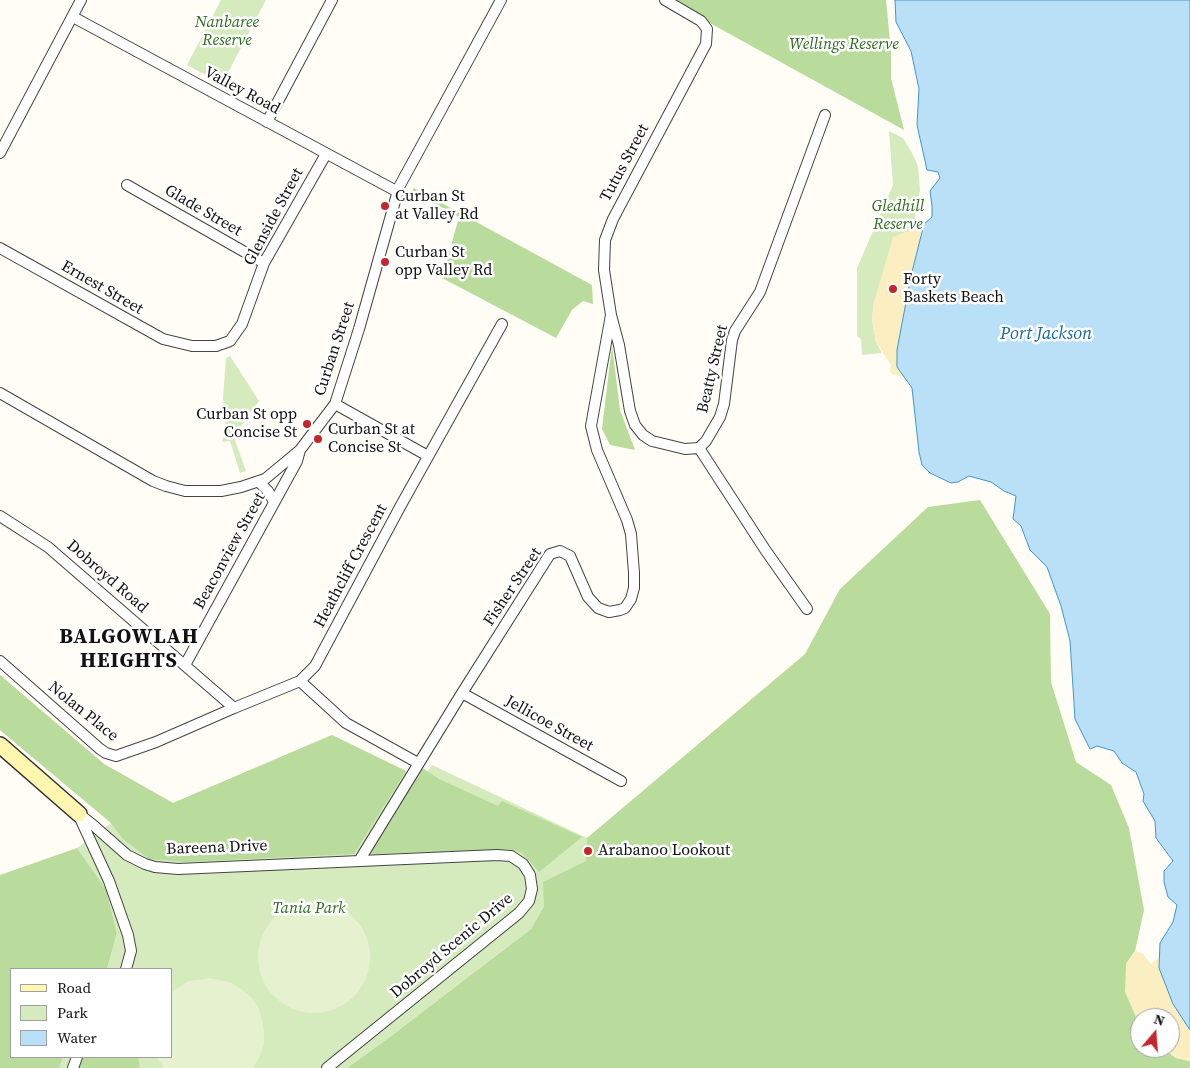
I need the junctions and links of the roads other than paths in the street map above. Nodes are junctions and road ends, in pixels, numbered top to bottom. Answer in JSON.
{"nodes":[{"id":1,"x":81,"y":0,"type":"edge"},
{"id":2,"x":332,"y":0,"type":"edge"},
{"id":3,"x":500,"y":0,"type":"edge"},
{"id":4,"x":665,"y":0,"type":"edge"},
{"id":5,"x":72,"y":17,"type":"junction"},
{"id":6,"x":825,"y":115,"type":"dead end"},
{"id":7,"x":267,"y":122,"type":"junction"},
{"id":8,"x":0,"y":153,"type":"edge"},
{"id":9,"x":326,"y":154,"type":"junction"},
{"id":10,"x":127,"y":185,"type":"dead end"},
{"id":11,"x":398,"y":192,"type":"junction"},
{"id":12,"x":0,"y":248,"type":"edge"},
{"id":13,"x":264,"y":263,"type":"junction"},
{"id":14,"x":611,"y":315,"type":"junction"},
{"id":15,"x":502,"y":324,"type":"dead end"},
{"id":16,"x":192,"y":346,"type":"joint"},
{"id":17,"x":0,"y":393,"type":"edge"},
{"id":18,"x":335,"y":404,"type":"junction"},
{"id":19,"x":699,"y":448,"type":"junction"},
{"id":20,"x":300,"y":450,"type":"junction"},
{"id":21,"x":428,"y":456,"type":"junction"},
{"id":22,"x":259,"y":482,"type":"junction"},
{"id":23,"x":274,"y":502,"type":"junction"},
{"id":24,"x":0,"y":516,"type":"edge"},
{"id":25,"x":807,"y":609,"type":"dead end"},
{"id":26,"x":0,"y":661,"type":"edge"},
{"id":27,"x":185,"y":665,"type":"junction"},
{"id":28,"x":300,"y":681,"type":"junction"},
{"id":29,"x":462,"y":693,"type":"junction"},
{"id":30,"x":234,"y":708,"type":"junction"},
{"id":31,"x":156,"y":742,"type":"joint"},
{"id":32,"x":0,"y":745,"type":"edge"},
{"id":33,"x":418,"y":763,"type":"junction"},
{"id":34,"x":621,"y":781,"type":"dead end"},
{"id":35,"x":78,"y":814,"type":"junction"},
{"id":36,"x":107,"y":838,"type":"junction"},
{"id":37,"x":95,"y":849,"type":"junction"},
{"id":38,"x":359,"y":861,"type":"junction"},
{"id":39,"x":126,"y":968,"type":"edge"},
{"id":40,"x":327,"y":1068,"type":"edge"}],
"edges":[{"from":1,"to":5,"type":"street"},
{"from":2,"to":7,"type":"street"},
{"from":3,"to":11,"type":"street","name":"Curban Street"},
{"from":4,"to":14,"type":"street","name":"Tutus Street"},
{"from":5,"to":7,"type":"street","name":"Valley Road"},
{"from":5,"to":8,"type":"street"},
{"from":6,"to":19,"type":"street","name":"Beatty Street"},
{"from":7,"to":9,"type":"street","name":"Valley Road"},
{"from":9,"to":11,"type":"street","name":"Valley Road"},
{"from":9,"to":13,"type":"street","name":"Glenside Street"},
{"from":10,"to":13,"type":"street","name":"Glade Street"},
{"from":11,"to":18,"type":"street","name":"Curban Street"},
{"from":12,"to":16,"type":"street","name":"Ernest Street"},
{"from":13,"to":16,"type":"street","name":"Glenside Street"},
{"from":14,"to":19,"type":"street","name":"Tutus Street"},
{"from":14,"to":29,"type":"street","name":"Fisher Street"},
{"from":15,"to":21,"type":"street","name":"Heathcliff Crescent"},
{"from":17,"to":22,"type":"street","name":"Curban Street"},
{"from":18,"to":20,"type":"street","name":"Curban Street"},
{"from":18,"to":21,"type":"street"},
{"from":19,"to":25,"type":"street"},
{"from":20,"to":22,"type":"street","name":"Curban Street"},
{"from":20,"to":23,"type":"street","name":"Beaconview Street"},
{"from":21,"to":28,"type":"street","name":"Heathcliff Crescent"},
{"from":22,"to":23,"type":"street"},
{"from":23,"to":27,"type":"street","name":"Beaconview Street"},
{"from":24,"to":27,"type":"street","name":"Dobroyd Road"},
{"from":26,"to":31,"type":"street","name":"Nolan Place"},
{"from":27,"to":30,"type":"street","name":"Dobroyd Road"},
{"from":28,"to":30,"type":"street","name":"Heathcliff Crescent"},
{"from":28,"to":33,"type":"street"},
{"from":29,"to":33,"type":"street","name":"Fisher Street"},
{"from":29,"to":34,"type":"street","name":"Jellicoe Street"},
{"from":30,"to":31,"type":"street","name":"Heathcliff Crescent"},
{"from":32,"to":35,"type":"street","name":"Bareena Drive"},
{"from":33,"to":38,"type":"street","name":"Fisher Street"},
{"from":35,"to":36,"type":"street","name":"Bareena Drive"},
{"from":35,"to":37,"type":"street"},
{"from":36,"to":37,"type":"street"},
{"from":36,"to":38,"type":"street","name":"Bareena Drive"},
{"from":37,"to":39,"type":"street"},
{"from":38,"to":40,"type":"street","name":"Dobroyd Scenic Drive"}]}
